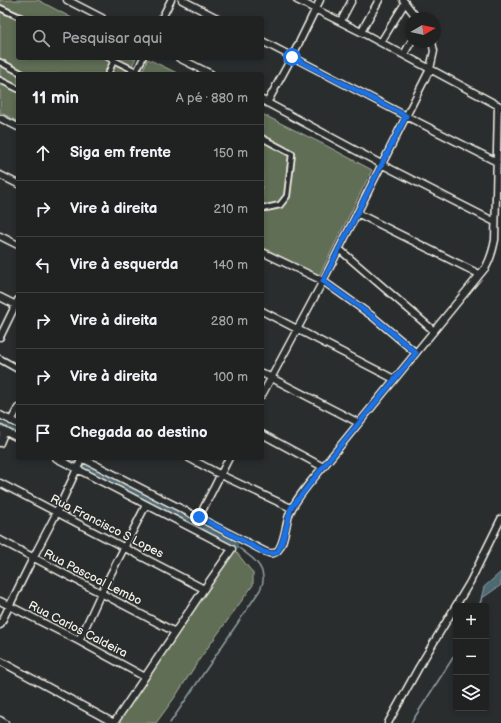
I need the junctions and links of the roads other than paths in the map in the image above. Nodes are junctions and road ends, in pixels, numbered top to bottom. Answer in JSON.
{"nodes":[{"id":1,"x":67,"y":0,"type":"edge"},
{"id":2,"x":171,"y":0,"type":"edge"},
{"id":3,"x":182,"y":0,"type":"edge"},
{"id":4,"x":297,"y":0,"type":"edge"},
{"id":5,"x":320,"y":0,"type":"edge"},
{"id":6,"x":352,"y":0,"type":"edge"},
{"id":7,"x":379,"y":0,"type":"edge"},
{"id":8,"x":404,"y":1,"type":"edge"},
{"id":9,"x":0,"y":8,"type":"edge"},
{"id":10,"x":315,"y":9,"type":"junction"},
{"id":11,"x":412,"y":12,"type":"edge"},
{"id":12,"x":18,"y":16,"type":"edge"},
{"id":13,"x":98,"y":16,"type":"edge"},
{"id":14,"x":163,"y":16,"type":"edge"},
{"id":15,"x":213,"y":16,"type":"edge"},
{"id":16,"x":341,"y":21,"type":"junction"},
{"id":17,"x":361,"y":32,"type":"junction"},
{"id":18,"x":264,"y":42,"type":"edge"},
{"id":19,"x":381,"y":42,"type":"junction"},
{"id":20,"x":408,"y":48,"type":"edge"},
{"id":21,"x":433,"y":48,"type":"edge"},
{"id":22,"x":404,"y":54,"type":"junction"},
{"id":23,"x":292,"y":57,"type":"junction"},
{"id":24,"x":112,"y":60,"type":"edge"},
{"id":25,"x":114,"y":60,"type":"edge"},
{"id":26,"x":142,"y":60,"type":"edge"},
{"id":27,"x":184,"y":60,"type":"edge"},
{"id":28,"x":0,"y":62,"type":"edge"},
{"id":29,"x":430,"y":69,"type":"junction"},
{"id":30,"x":19,"y":72,"type":"edge"},
{"id":31,"x":109,"y":72,"type":"edge"},
{"id":32,"x":134,"y":72,"type":"edge"},
{"id":33,"x":136,"y":72,"type":"edge"},
{"id":34,"x":207,"y":72,"type":"edge"},
{"id":35,"x":0,"y":80,"type":"edge"},
{"id":36,"x":16,"y":88,"type":"edge"},
{"id":37,"x":264,"y":102,"type":"edge"},
{"id":38,"x":499,"y":106,"type":"edge"},
{"id":39,"x":406,"y":116,"type":"junction"},
{"id":40,"x":0,"y":118,"type":"edge"},
{"id":41,"x":16,"y":126,"type":"edge"},
{"id":42,"x":264,"y":139,"type":"edge"},
{"id":43,"x":497,"y":162,"type":"junction"},
{"id":44,"x":381,"y":164,"type":"junction"},
{"id":45,"x":0,"y":175,"type":"edge"},
{"id":46,"x":16,"y":183,"type":"edge"},
{"id":47,"x":264,"y":208,"type":"edge"},
{"id":48,"x":357,"y":213,"type":"junction"},
{"id":49,"x":495,"y":222,"type":"junction"},
{"id":50,"x":0,"y":236,"type":"edge"},
{"id":51,"x":16,"y":244,"type":"edge"},
{"id":52,"x":339,"y":249,"type":"junction"},
{"id":53,"x":264,"y":253,"type":"edge"},
{"id":54,"x":480,"y":274,"type":"junction"},
{"id":55,"x":323,"y":281,"type":"junction"},
{"id":56,"x":0,"y":297,"type":"edge"},
{"id":57,"x":16,"y":303,"type":"edge"},
{"id":58,"x":16,"y":305,"type":"edge"},
{"id":59,"x":264,"y":313,"type":"edge"},
{"id":60,"x":297,"y":329,"type":"junction"},
{"id":61,"x":434,"y":331,"type":"junction"},
{"id":62,"x":0,"y":337,"type":"edge"},
{"id":63,"x":416,"y":353,"type":"junction"},
{"id":64,"x":0,"y":359,"type":"edge"},
{"id":65,"x":16,"y":367,"type":"edge"},
{"id":66,"x":264,"y":374,"type":"edge"},
{"id":67,"x":271,"y":378,"type":"junction"},
{"id":68,"x":394,"y":379,"type":"junction"},
{"id":69,"x":264,"y":391,"type":"edge"},
{"id":70,"x":16,"y":411,"type":"edge"},
{"id":71,"x":0,"y":415,"type":"edge"},
{"id":72,"x":11,"y":420,"type":"junction"},
{"id":73,"x":16,"y":423,"type":"edge"},
{"id":74,"x":359,"y":423,"type":"junction"},
{"id":75,"x":2,"y":430,"type":"edge"},
{"id":76,"x":264,"y":435,"type":"edge"},
{"id":77,"x":16,"y":437,"type":"edge"},
{"id":78,"x":0,"y":443,"type":"edge"},
{"id":79,"x":68,"y":460,"type":"edge"},
{"id":80,"x":193,"y":460,"type":"edge"},
{"id":81,"x":228,"y":460,"type":"edge"},
{"id":82,"x":81,"y":462,"type":"edge"},
{"id":83,"x":323,"y":467,"type":"junction"},
{"id":84,"x":220,"y":475,"type":"junction"},
{"id":85,"x":0,"y":483,"type":"edge"},
{"id":86,"x":146,"y":505,"type":"junction"},
{"id":87,"x":291,"y":508,"type":"junction"},
{"id":88,"x":57,"y":512,"type":"junction"},
{"id":89,"x":199,"y":517,"type":"junction"},
{"id":90,"x":501,"y":519,"type":"edge"},
{"id":91,"x":0,"y":540,"type":"edge"},
{"id":92,"x":125,"y":548,"type":"junction"},
{"id":93,"x":33,"y":558,"type":"junction"},
{"id":94,"x":204,"y":589,"type":"junction"},
{"id":95,"x":101,"y":593,"type":"junction"},
{"id":96,"x":0,"y":602,"type":"edge"},
{"id":97,"x":9,"y":606,"type":"junction"},
{"id":98,"x":0,"y":625,"type":"edge"},
{"id":99,"x":175,"y":632,"type":"junction"},
{"id":100,"x":78,"y":641,"type":"junction"},
{"id":101,"x":0,"y":661,"type":"edge"},
{"id":102,"x":145,"y":677,"type":"junction"},
{"id":103,"x":0,"y":720,"type":"edge"},
{"id":104,"x":5,"y":723,"type":"edge"},
{"id":105,"x":114,"y":723,"type":"edge"},
{"id":106,"x":388,"y":723,"type":"edge"}],
"edges":[{"from":1,"to":13,"type":"street"},
{"from":2,"to":14,"type":"street"},
{"from":3,"to":15,"type":"street"},
{"from":4,"to":10,"type":"street"},
{"from":5,"to":10,"type":"street"},
{"from":6,"to":16,"type":"street"},
{"from":7,"to":17,"type":"street"},
{"from":8,"to":11,"type":"street"},
{"from":8,"to":19,"type":"street"},
{"from":9,"to":12,"type":"street"},
{"from":10,"to":16,"type":"street"},
{"from":10,"to":23,"type":"street"},
{"from":16,"to":17,"type":"street"},
{"from":17,"to":19,"type":"street"},
{"from":18,"to":23,"type":"street"},
{"from":19,"to":22,"type":"street"},
{"from":20,"to":22,"type":"street"},
{"from":21,"to":29,"type":"street"},
{"from":22,"to":29,"type":"street"},
{"from":23,"to":37,"type":"street"},
{"from":23,"to":39,"type":"street"},
{"from":24,"to":31,"type":"street"},
{"from":25,"to":32,"type":"street"},
{"from":26,"to":33,"type":"street"},
{"from":27,"to":34,"type":"street"},
{"from":28,"to":30,"type":"street"},
{"from":29,"to":38,"type":"street"},
{"from":29,"to":39,"type":"street"},
{"from":35,"to":36,"type":"street"},
{"from":37,"to":44,"type":"street"},
{"from":38,"to":43,"type":"street"},
{"from":39,"to":43,"type":"street"},
{"from":39,"to":44,"type":"street"},
{"from":40,"to":41,"type":"street"},
{"from":42,"to":47,"type":"street"},
{"from":43,"to":49,"type":"street"},
{"from":44,"to":48,"type":"street"},
{"from":44,"to":49,"type":"street"},
{"from":45,"to":46,"type":"street"},
{"from":48,"to":52,"type":"street"},
{"from":48,"to":54,"type":"street"},
{"from":49,"to":54,"type":"street"},
{"from":50,"to":51,"type":"street"},
{"from":52,"to":55,"type":"street"},
{"from":52,"to":61,"type":"street"},
{"from":53,"to":55,"type":"street"},
{"from":54,"to":61,"type":"street"},
{"from":55,"to":60,"type":"street"},
{"from":55,"to":63,"type":"street"},
{"from":56,"to":57,"type":"street"},
{"from":58,"to":62,"type":"street"},
{"from":59,"to":60,"type":"street"},
{"from":60,"to":67,"type":"street"},
{"from":60,"to":68,"type":"street"},
{"from":61,"to":63,"type":"street"},
{"from":63,"to":68,"type":"street"},
{"from":64,"to":65,"type":"street"},
{"from":66,"to":67,"type":"street"},
{"from":67,"to":69,"type":"street"},
{"from":67,"to":74,"type":"street"},
{"from":68,"to":74,"type":"street"},
{"from":70,"to":72,"type":"street"},
{"from":71,"to":72,"type":"street"},
{"from":72,"to":73,"type":"street"},
{"from":74,"to":83,"type":"street"},
{"from":75,"to":77,"type":"street"},
{"from":75,"to":78,"type":"street"},
{"from":76,"to":83,"type":"street"},
{"from":79,"to":82,"type":"street"},
{"from":80,"to":84,"type":"street"},
{"from":81,"to":84,"type":"street"},
{"from":82,"to":86,"type":"street"},
{"from":82,"to":88,"type":"street"},
{"from":82,"to":89,"type":"street"},
{"from":83,"to":87,"type":"street"},
{"from":84,"to":87,"type":"street"},
{"from":84,"to":89,"type":"street"},
{"from":85,"to":88,"type":"street","name":"Rua Francisco S Lopes"},
{"from":86,"to":92,"type":"street"},
{"from":86,"to":94,"type":"street"},
{"from":87,"to":89,"type":"street"},
{"from":88,"to":92,"type":"street","name":"Rua Francisco S Lopes"},
{"from":88,"to":93,"type":"street"},
{"from":90,"to":106,"type":"street"},
{"from":91,"to":93,"type":"street","name":"Rua Pascoal Lembo"},
{"from":92,"to":94,"type":"street","name":"Rua Francisco S Lopes"},
{"from":92,"to":95,"type":"street"},
{"from":93,"to":95,"type":"street","name":"Rua Pascoal Lembo"},
{"from":93,"to":97,"type":"street"},
{"from":94,"to":99,"type":"street"},
{"from":95,"to":99,"type":"street","name":"Rua Pascoal Lembo"},
{"from":95,"to":100,"type":"street"},
{"from":96,"to":97,"type":"street","name":"Rua Carlos Caldeira"},
{"from":97,"to":98,"type":"street"},
{"from":97,"to":100,"type":"street","name":"Rua Carlos Caldeira"},
{"from":99,"to":102,"type":"street"},
{"from":100,"to":102,"type":"street","name":"Rua Carlos Caldeira"},
{"from":101,"to":105,"type":"street"},
{"from":102,"to":105,"type":"street"},
{"from":103,"to":104,"type":"street"}]}
